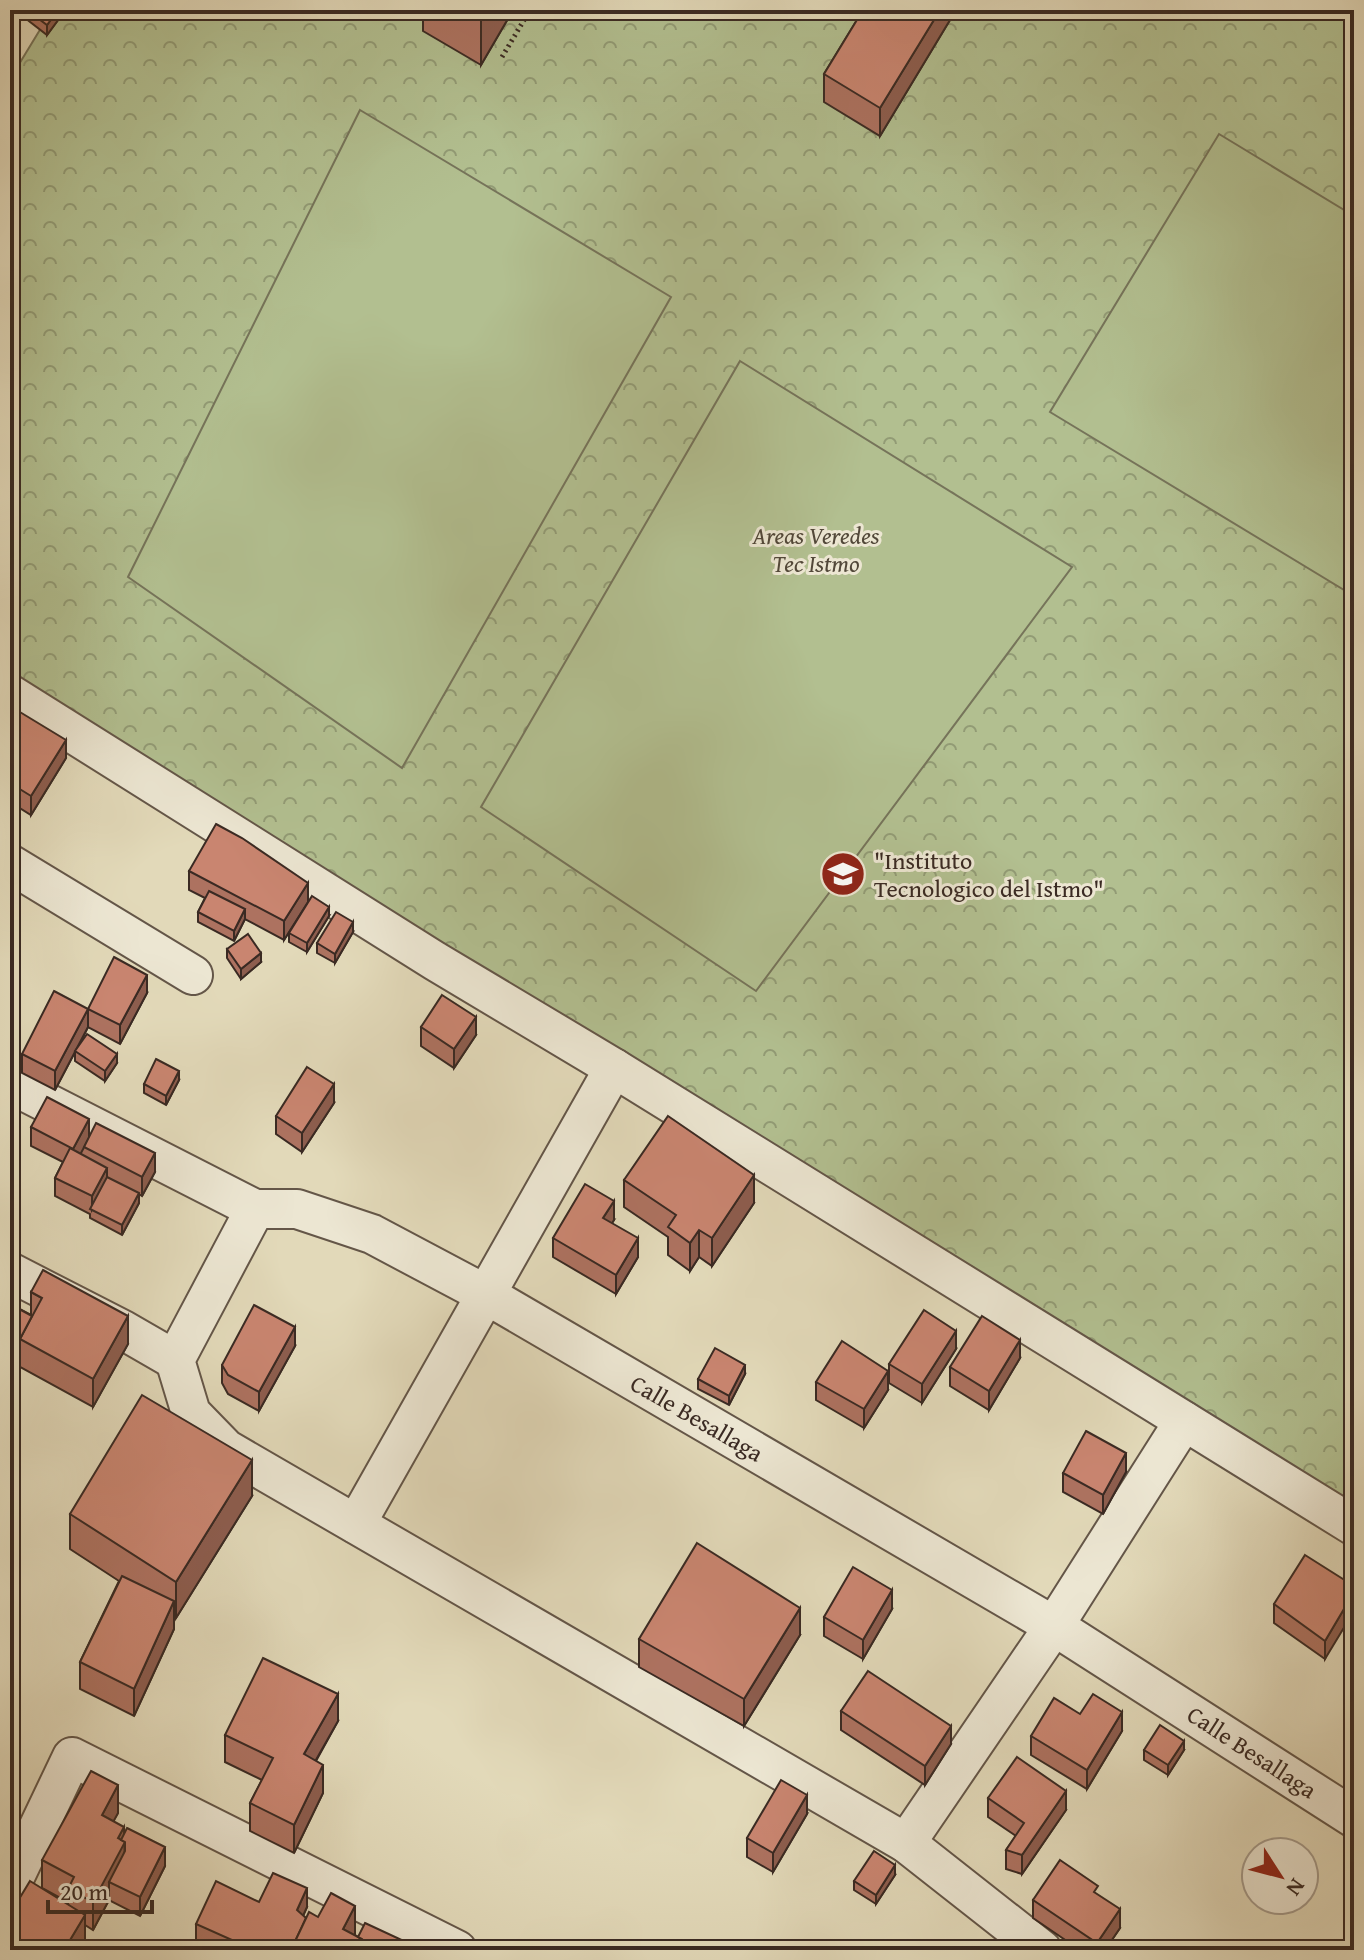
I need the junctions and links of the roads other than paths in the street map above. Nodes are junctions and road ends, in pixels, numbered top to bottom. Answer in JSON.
{"nodes":[{"id":1,"x":10,"y":694,"type":"edge"},
{"id":2,"x":10,"y":864,"type":"edge"},
{"id":3,"x":193,"y":975,"type":"dead end"},
{"id":4,"x":614,"y":1068,"type":"junction"},
{"id":5,"x":10,"y":1084,"type":"edge"},
{"id":6,"x":255,"y":1209,"type":"junction"},
{"id":7,"x":10,"y":1272,"type":"edge"},
{"id":8,"x":485,"y":1294,"type":"junction"},
{"id":9,"x":175,"y":1360,"type":"junction"},
{"id":10,"x":1184,"y":1421,"type":"junction"},
{"id":11,"x":356,"y":1524,"type":"junction"},
{"id":12,"x":1354,"y":1526,"type":"edge"},
{"id":13,"x":1054,"y":1626,"type":"junction"},
{"id":14,"x":1354,"y":1818,"type":"edge"},
{"id":15,"x":906,"y":1843,"type":"junction"},
{"id":16,"x":10,"y":1887,"type":"edge"},
{"id":17,"x":457,"y":1950,"type":"edge"},
{"id":18,"x":1042,"y":1950,"type":"edge"}],
"edges":[{"from":1,"to":4,"type":"street"},
{"from":2,"to":3,"type":"street"},
{"from":4,"to":8,"type":"street"},
{"from":4,"to":10,"type":"street"},
{"from":5,"to":6,"type":"street","name":"Calle Besallaga"},
{"from":6,"to":8,"type":"street","name":"Calle Besallaga"},
{"from":6,"to":9,"type":"street"},
{"from":7,"to":9,"type":"street"},
{"from":8,"to":11,"type":"street"},
{"from":8,"to":13,"type":"street","name":"Calle Besallaga"},
{"from":9,"to":11,"type":"street"},
{"from":10,"to":12,"type":"street"},
{"from":10,"to":13,"type":"street"},
{"from":11,"to":15,"type":"street"},
{"from":13,"to":14,"type":"street","name":"Calle Besallaga"},
{"from":13,"to":15,"type":"street"},
{"from":15,"to":18,"type":"street"},
{"from":16,"to":17,"type":"street"}]}
